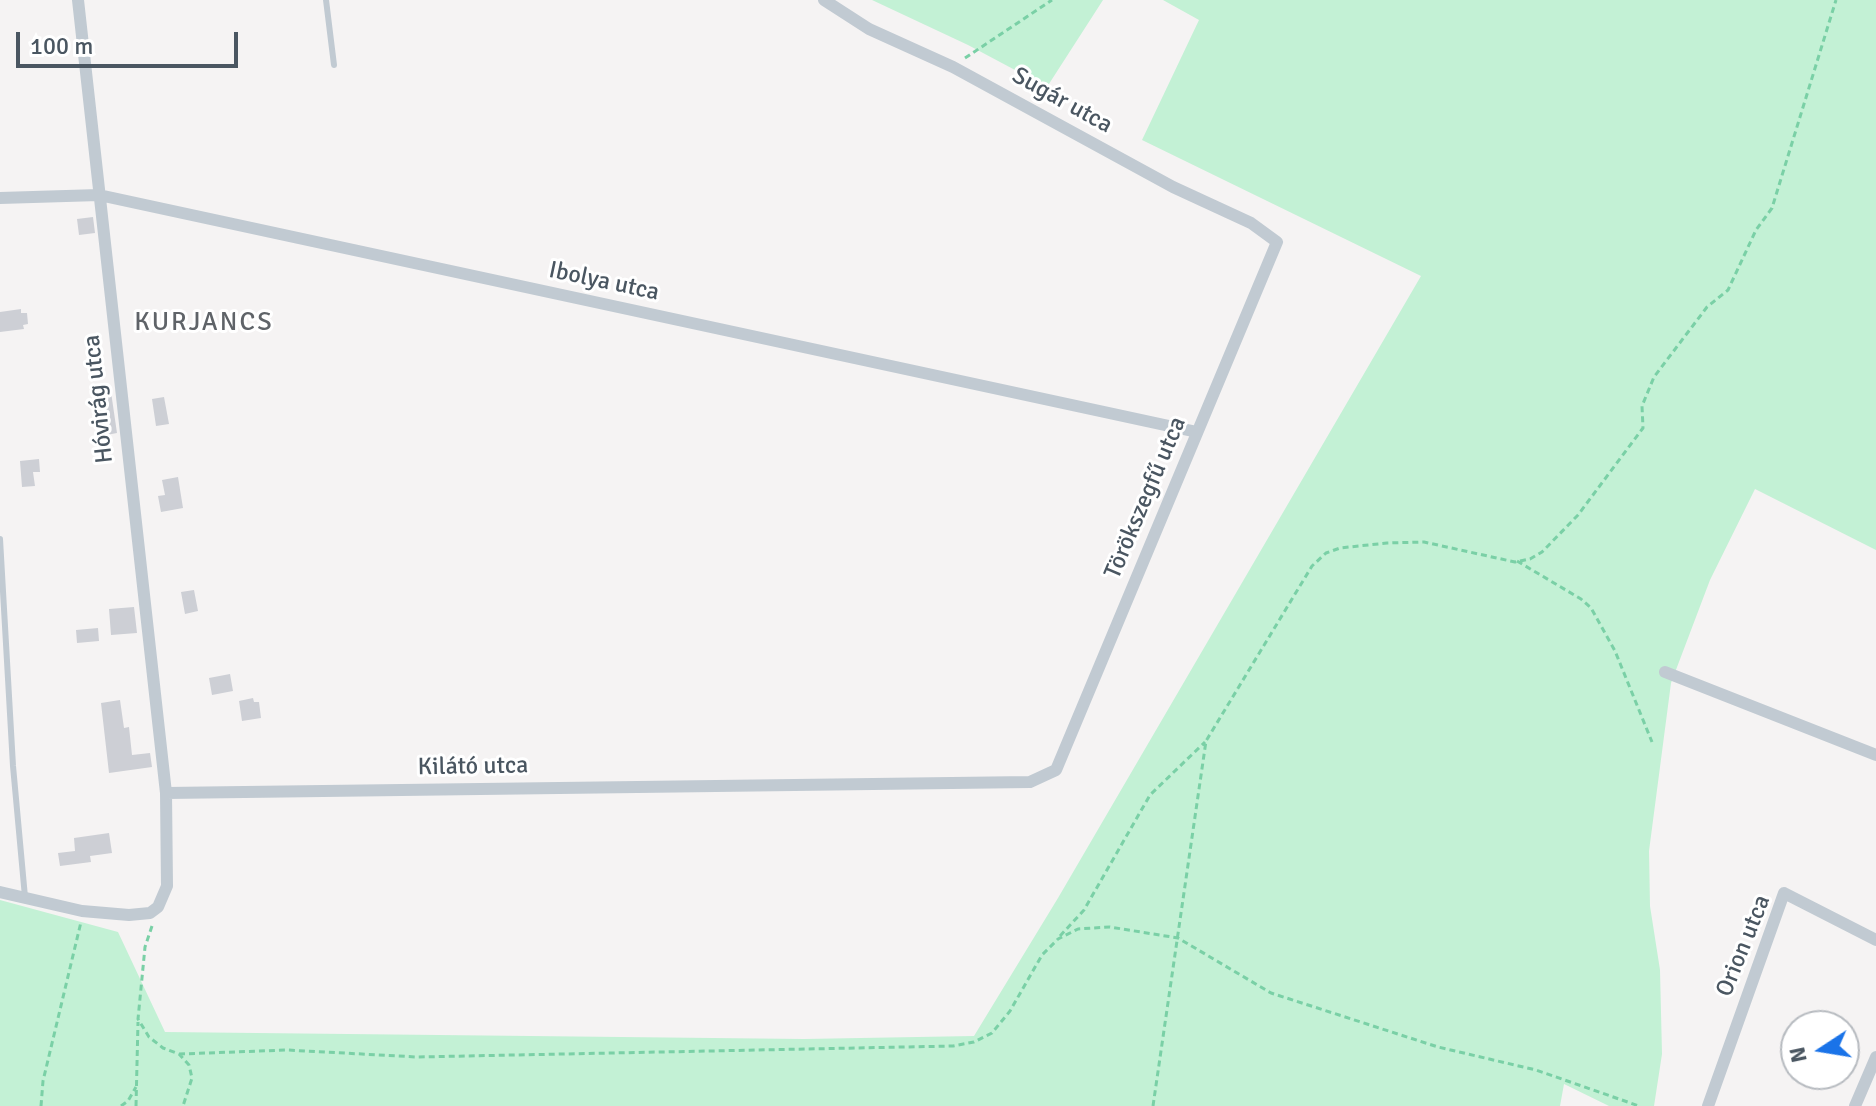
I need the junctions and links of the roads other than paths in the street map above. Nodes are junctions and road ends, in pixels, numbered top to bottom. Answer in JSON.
{"nodes":[{"id":1,"x":78,"y":0,"type":"edge"},
{"id":2,"x":326,"y":0,"type":"edge"},
{"id":3,"x":824,"y":0,"type":"edge"},
{"id":4,"x":334,"y":65,"type":"dead end"},
{"id":5,"x":99,"y":195,"type":"junction"},
{"id":6,"x":0,"y":198,"type":"edge"},
{"id":7,"x":1277,"y":242,"type":"joint"},
{"id":8,"x":1197,"y":432,"type":"junction"},
{"id":9,"x":0,"y":539,"type":"edge"},
{"id":10,"x":1665,"y":672,"type":"dead end"},
{"id":11,"x":1876,"y":755,"type":"edge"},
{"id":12,"x":1056,"y":770,"type":"joint"},
{"id":13,"x":166,"y":793,"type":"junction"},
{"id":14,"x":0,"y":892,"type":"edge"},
{"id":15,"x":25,"y":897,"type":"junction"},
{"id":16,"x":1876,"y":940,"type":"edge"},
{"id":17,"x":1876,"y":1057,"type":"edge"},
{"id":18,"x":1708,"y":1106,"type":"edge"},
{"id":19,"x":1855,"y":1106,"type":"edge"}],
"edges":[{"from":1,"to":5,"type":"street","name":"Hóvirág utca"},
{"from":2,"to":4,"type":"lane"},
{"from":3,"to":7,"type":"street","name":"Sugár utca"},
{"from":5,"to":6,"type":"street","name":"Ibolya utca"},
{"from":5,"to":8,"type":"street","name":"Ibolya utca"},
{"from":5,"to":13,"type":"street","name":"Hóvirág utca"},
{"from":7,"to":8,"type":"street","name":"Törökszegfű utca"},
{"from":8,"to":12,"type":"street","name":"Törökszegfű utca"},
{"from":9,"to":15,"type":"lane"},
{"from":10,"to":11,"type":"street"},
{"from":12,"to":13,"type":"street","name":"Kilátó utca"},
{"from":13,"to":15,"type":"street"},
{"from":14,"to":15,"type":"street"},
{"from":16,"to":18,"type":"street","name":"Orion utca"},
{"from":17,"to":19,"type":"street"}]}
